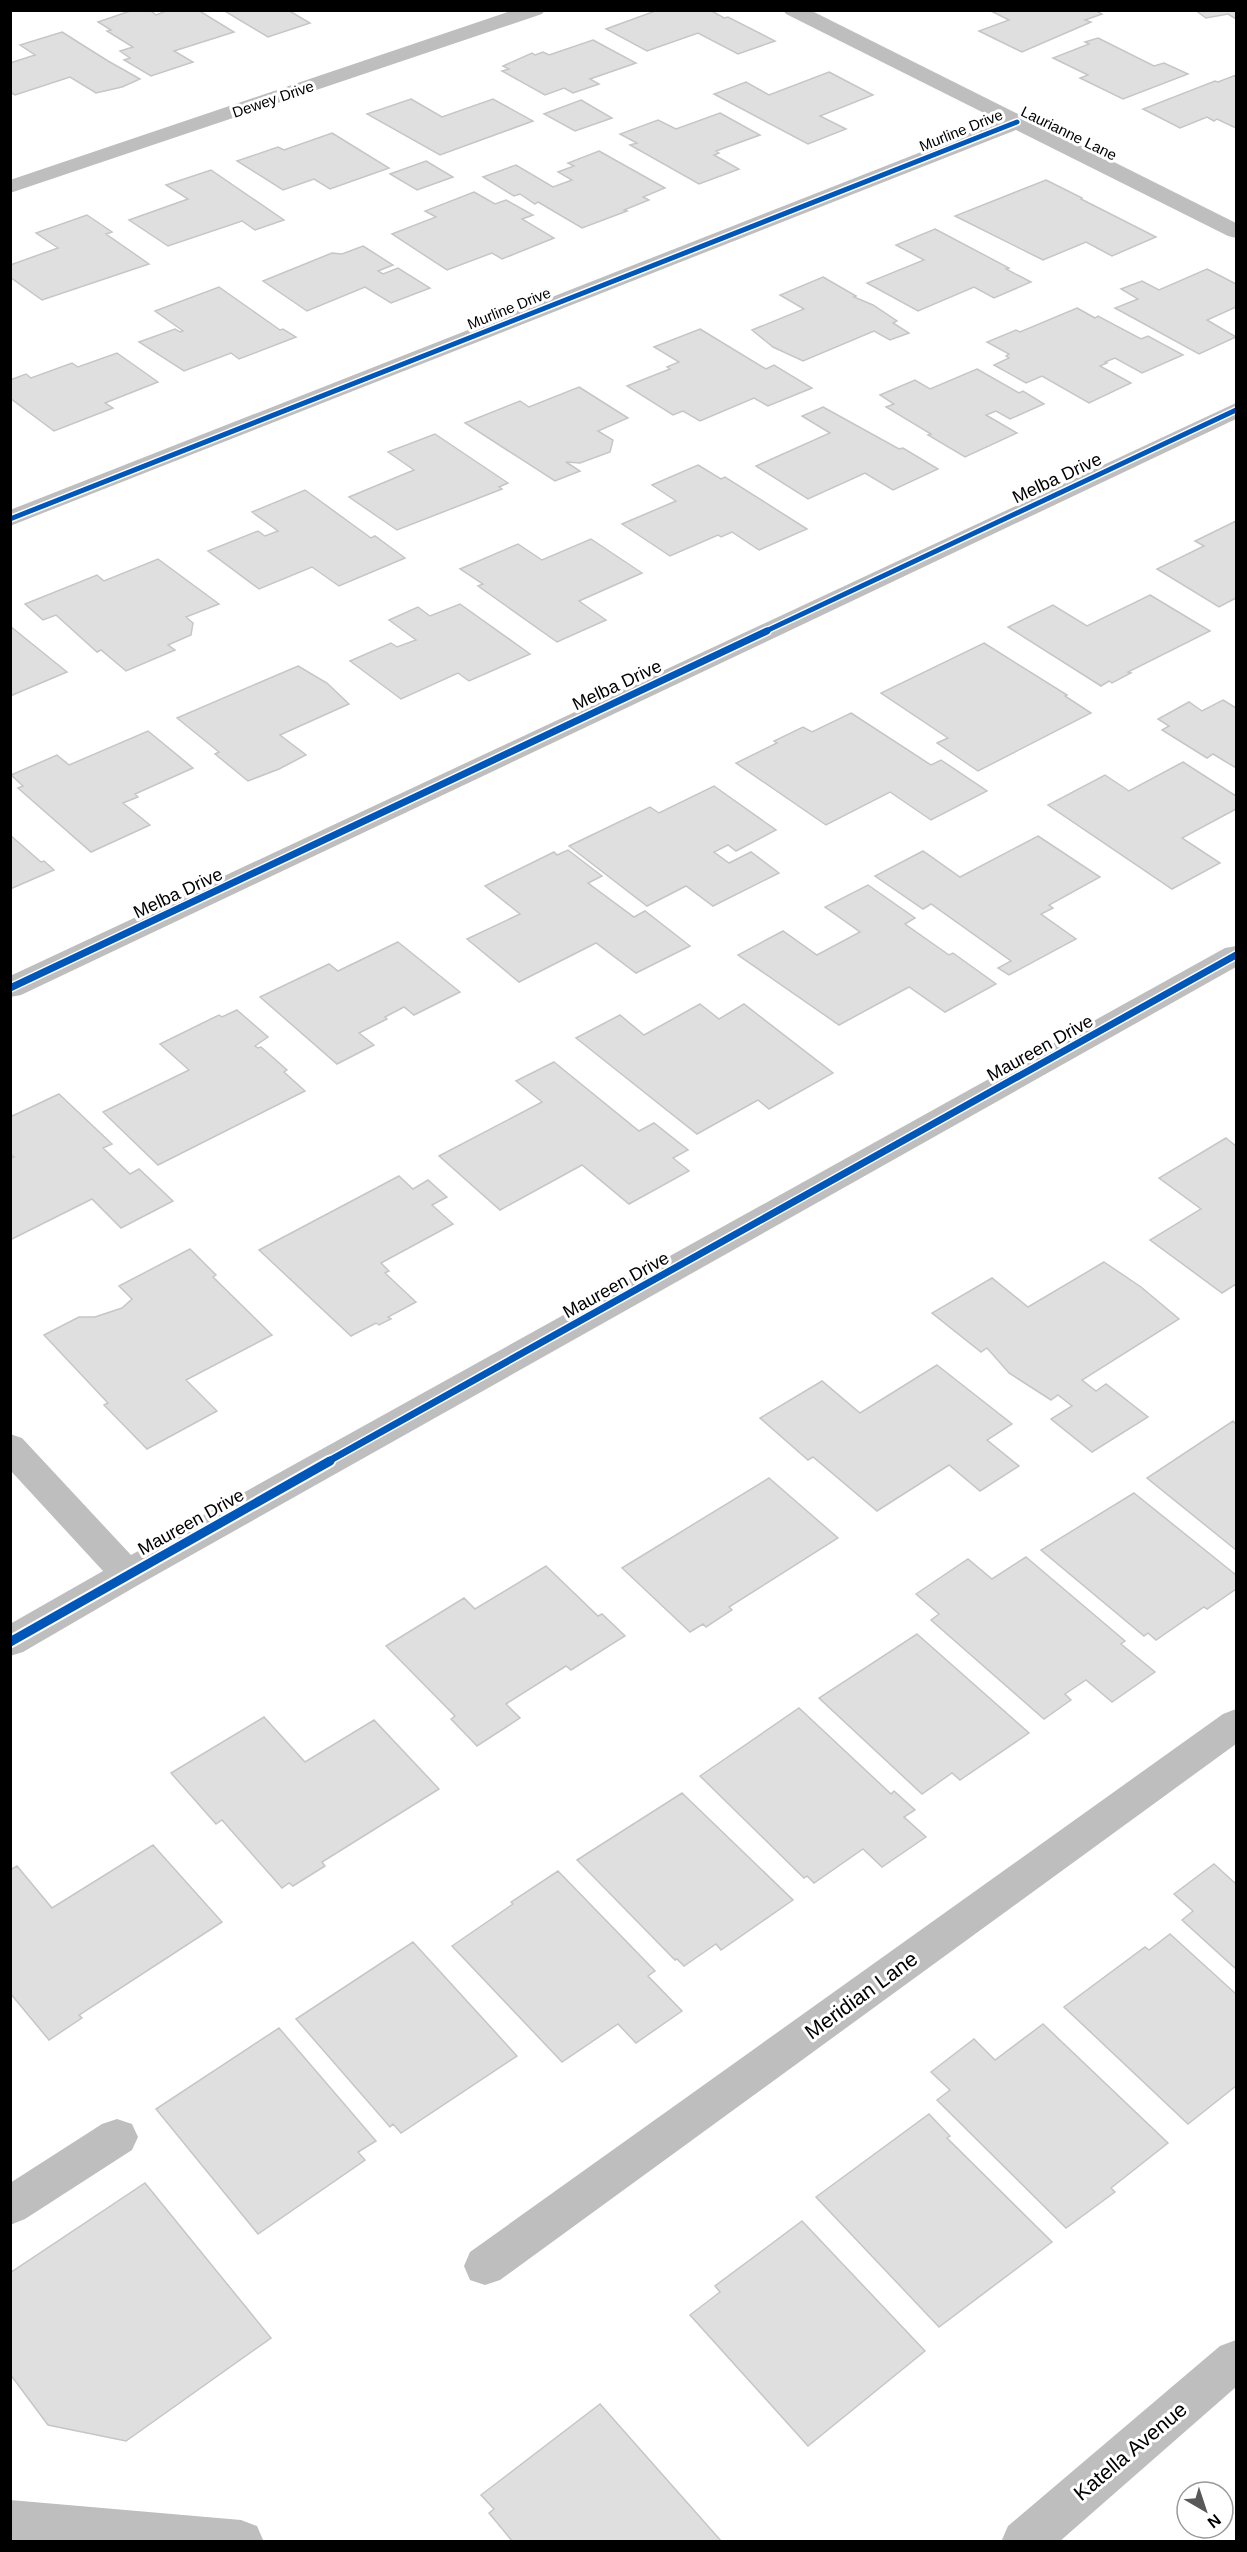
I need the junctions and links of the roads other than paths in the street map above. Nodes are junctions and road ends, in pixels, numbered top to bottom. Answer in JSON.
{"nodes":[{"id":1,"x":536,"y":10,"type":"edge"},
{"id":2,"x":793,"y":10,"type":"edge"},
{"id":3,"x":1017,"y":122,"type":"junction"},
{"id":4,"x":10,"y":187,"type":"edge"},
{"id":5,"x":1236,"y":231,"type":"edge"},
{"id":6,"x":1236,"y":410,"type":"edge"},
{"id":7,"x":10,"y":519,"type":"edge"},
{"id":8,"x":1236,"y":955,"type":"edge"},
{"id":9,"x":10,"y":988,"type":"edge"},
{"id":10,"x":10,"y":1447,"type":"edge"},
{"id":11,"x":127,"y":1574,"type":"junction"},
{"id":12,"x":10,"y":1642,"type":"edge"},
{"id":13,"x":1236,"y":1724,"type":"edge"},
{"id":14,"x":117,"y":2137,"type":"dead end"},
{"id":15,"x":10,"y":2206,"type":"edge"},
{"id":16,"x":485,"y":2266,"type":"dead end"},
{"id":17,"x":1236,"y":2360,"type":"edge"},
{"id":18,"x":10,"y":2522,"type":"edge"},
{"id":19,"x":241,"y":2541,"type":"edge"},
{"id":20,"x":1024,"y":2541,"type":"edge"}],
"edges":[{"from":1,"to":4,"type":"street","name":"Dewey Drive"},
{"from":2,"to":3,"type":"street","name":"Laurianne Lane"},
{"from":3,"to":5,"type":"street","name":"Laurianne Lane"},
{"from":3,"to":7,"type":"street","name":"Murline Drive"},
{"from":6,"to":9,"type":"street","name":"Melba Drive"},
{"from":8,"to":11,"type":"street","name":"Maureen Drive"},
{"from":10,"to":11,"type":"street"},
{"from":11,"to":12,"type":"street","name":"Maureen Drive"},
{"from":13,"to":16,"type":"street","name":"Meridian Lane"},
{"from":14,"to":15,"type":"street"},
{"from":17,"to":20,"type":"street","name":"Katella Avenue"},
{"from":18,"to":19,"type":"street"}]}
